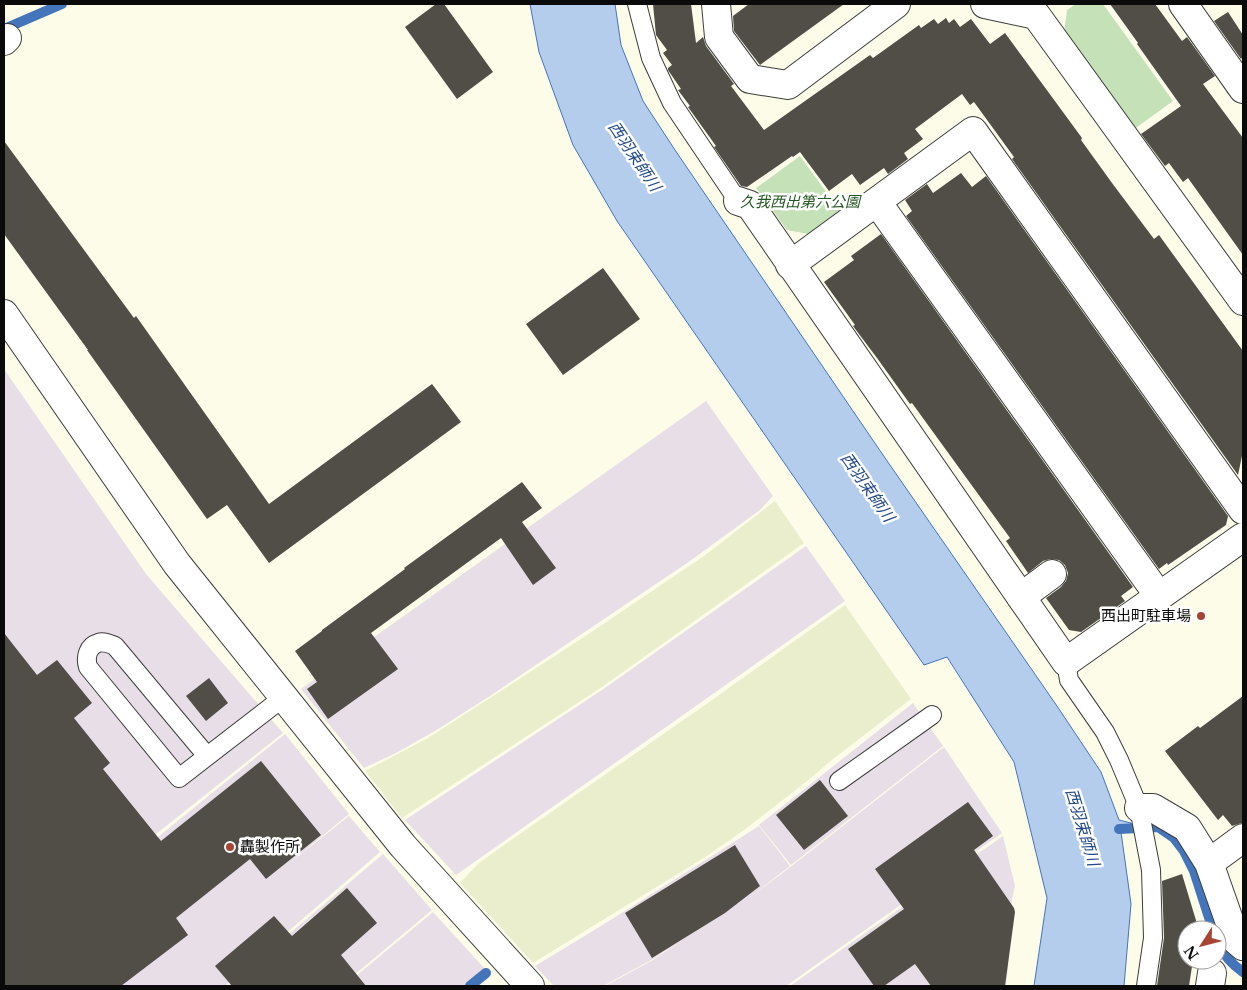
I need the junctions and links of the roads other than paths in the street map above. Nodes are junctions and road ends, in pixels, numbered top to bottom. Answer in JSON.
{"nodes":[{"id":1,"x":637,"y":4,"type":"edge"},
{"id":2,"x":716,"y":4,"type":"edge"},
{"id":3,"x":896,"y":4,"type":"edge"},
{"id":4,"x":985,"y":4,"type":"edge"},
{"id":5,"x":1183,"y":4,"type":"edge"},
{"id":6,"x":1044,"y":9,"type":"edge"},
{"id":7,"x":1243,"y":89,"type":"edge"},
{"id":8,"x":738,"y":201,"type":"joint"},
{"id":9,"x":877,"y":202,"type":"junction"},
{"id":10,"x":790,"y":265,"type":"junction"},
{"id":11,"x":1243,"y":301,"type":"edge"},
{"id":12,"x":4,"y":314,"type":"edge"},
{"id":13,"x":1243,"y":510,"type":"edge"},
{"id":14,"x":1243,"y":537,"type":"edge"},
{"id":15,"x":1052,"y":574,"type":"dead end"},
{"id":16,"x":1159,"y":596,"type":"junction"},
{"id":17,"x":1021,"y":597,"type":"junction"},
{"id":18,"x":1066,"y":662,"type":"junction"},
{"id":19,"x":284,"y":697,"type":"junction"},
{"id":20,"x":932,"y":715,"type":"dead end"},
{"id":21,"x":206,"y":756,"type":"junction"},
{"id":22,"x":839,"y":781,"type":"dead end"},
{"id":23,"x":1141,"y":821,"type":"junction"},
{"id":24,"x":1243,"y":838,"type":"edge"},
{"id":25,"x":1209,"y":863,"type":"junction"},
{"id":26,"x":1243,"y":946,"type":"edge"},
{"id":27,"x":530,"y":986,"type":"edge"},
{"id":28,"x":1146,"y":986,"type":"edge"}],
"edges":[{"from":1,"to":8,"type":"lane"},
{"from":2,"to":3,"type":"street"},
{"from":4,"to":6,"type":"street"},
{"from":5,"to":7,"type":"street"},
{"from":6,"to":11,"type":"street"},
{"from":8,"to":10,"type":"street"},
{"from":9,"to":10,"type":"street"},
{"from":9,"to":13,"type":"street"},
{"from":9,"to":16,"type":"street"},
{"from":10,"to":17,"type":"street"},
{"from":12,"to":19,"type":"street"},
{"from":14,"to":16,"type":"street"},
{"from":15,"to":17,"type":"street"},
{"from":16,"to":18,"type":"street"},
{"from":17,"to":18,"type":"street"},
{"from":18,"to":23,"type":"lane"},
{"from":19,"to":21,"type":"lane"},
{"from":19,"to":27,"type":"street"},
{"from":20,"to":22,"type":"lane"},
{"from":21,"to":21,"type":"lane"},
{"from":23,"to":25,"type":"street"},
{"from":23,"to":28,"type":"lane"},
{"from":24,"to":25,"type":"street"},
{"from":25,"to":26,"type":"street"}]}
